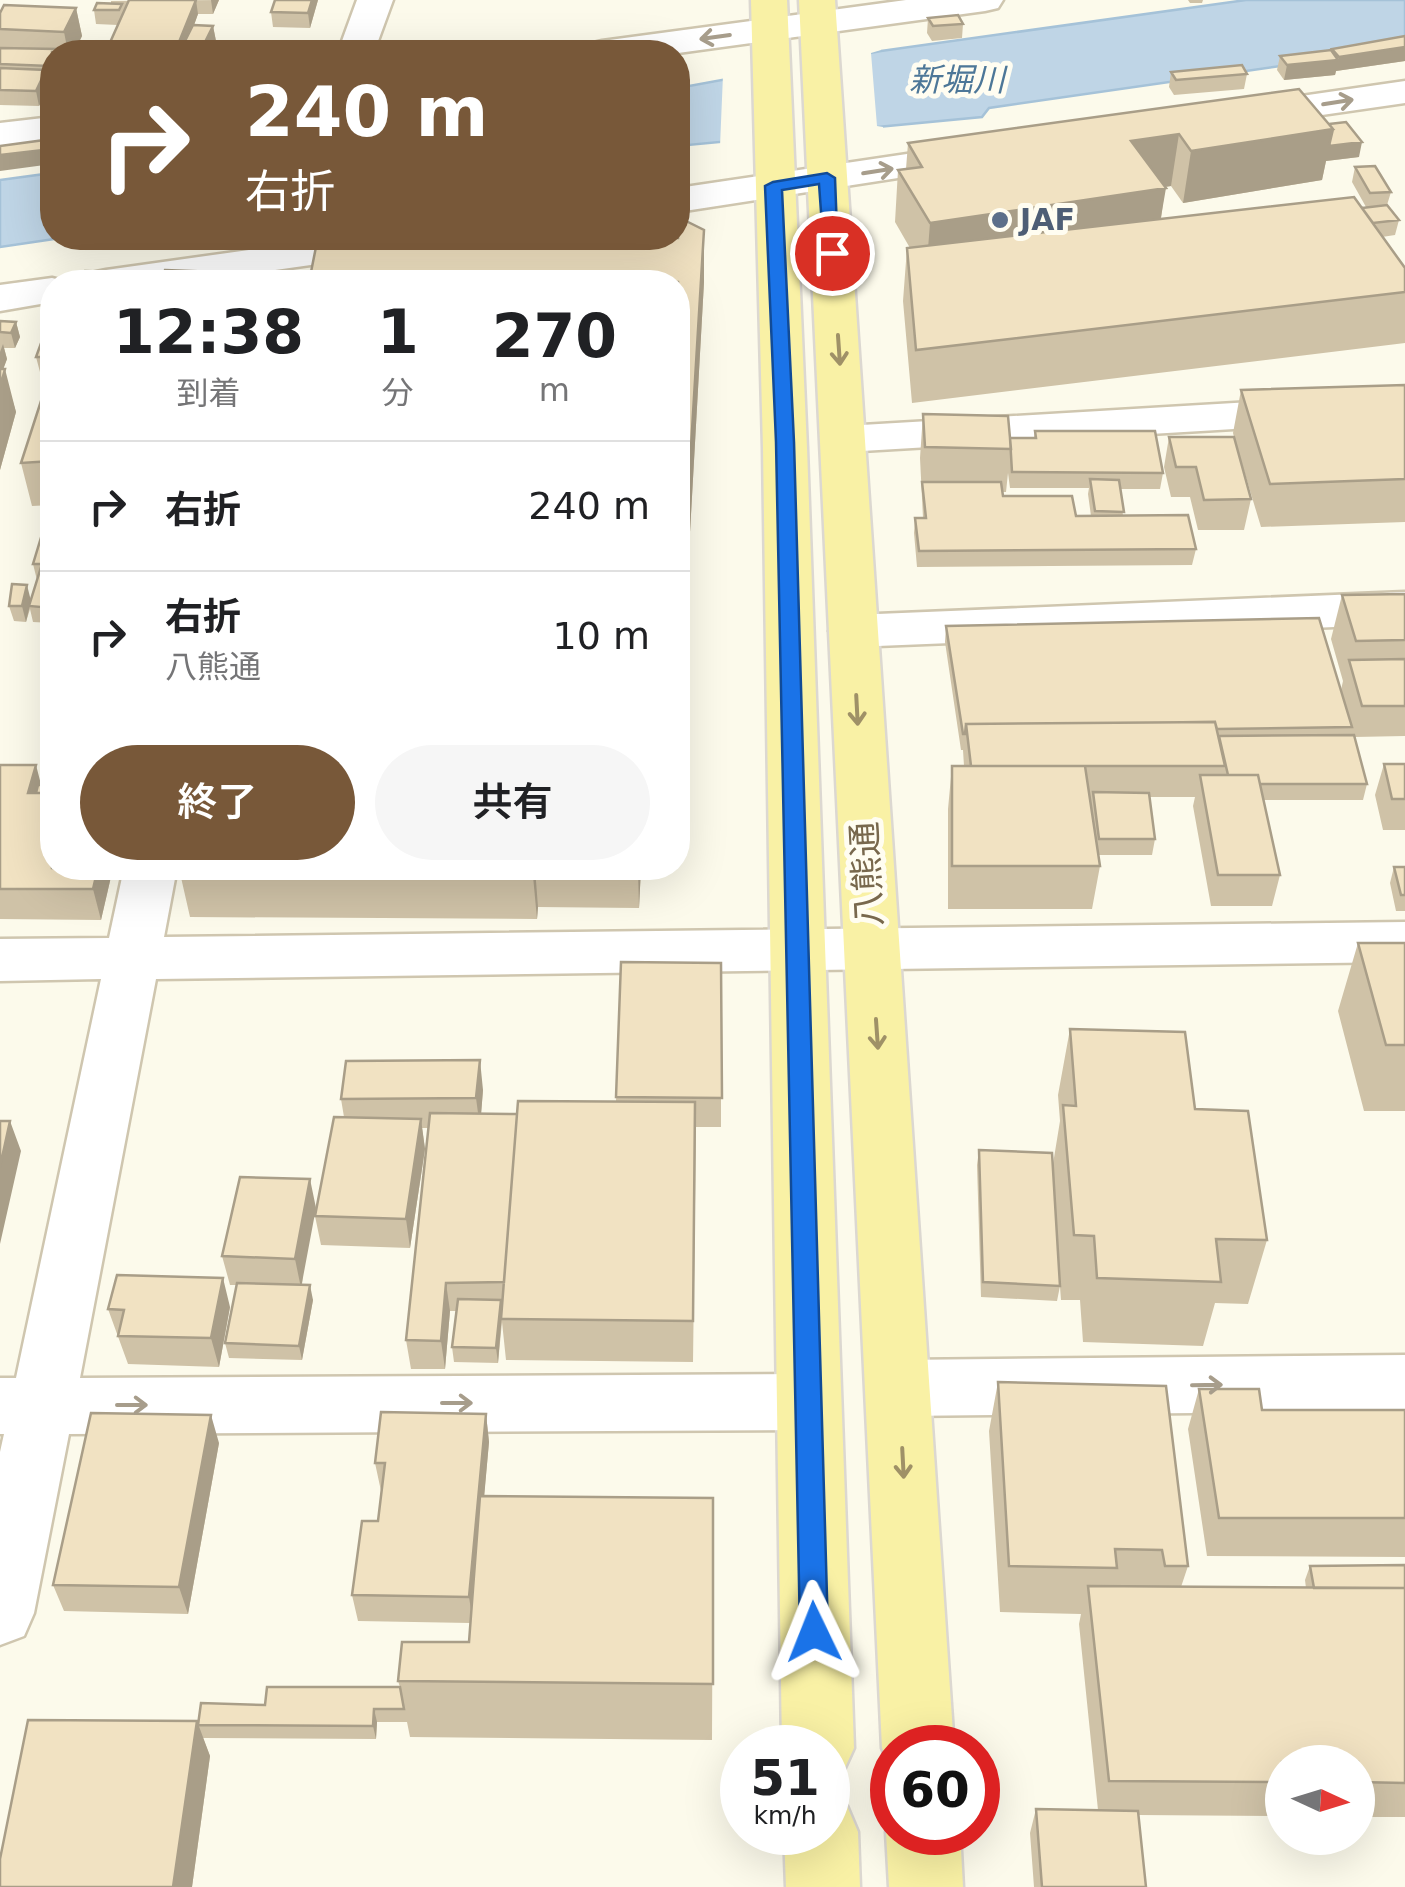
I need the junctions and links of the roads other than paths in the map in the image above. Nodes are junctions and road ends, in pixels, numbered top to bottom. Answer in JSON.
{"nodes":[{"id":1,"x":375,"y":0,"type":"edge"},
{"id":2,"x":985,"y":0,"type":"edge"},
{"id":3,"x":818,"y":23,"type":"edge"},
{"id":4,"x":769,"y":28,"type":"edge"},
{"id":5,"x":360,"y":40,"type":"edge"},
{"id":6,"x":686,"y":40,"type":"edge"},
{"id":7,"x":1405,"y":92,"type":"edge"},
{"id":8,"x":1212,"y":120,"type":"edge"},
{"id":9,"x":40,"y":130,"type":"edge"},
{"id":10,"x":0,"y":135,"type":"edge"},
{"id":11,"x":1020,"y":150,"type":"edge"},
{"id":12,"x":826,"y":163,"type":"junction"},
{"id":13,"x":772,"y":171,"type":"junction"},
{"id":14,"x":690,"y":196,"type":"edge"},
{"id":15,"x":364,"y":250,"type":"edge"},
{"id":16,"x":277,"y":270,"type":"edge"},
{"id":17,"x":40,"y":292,"type":"edge"},
{"id":18,"x":0,"y":298,"type":"edge"},
{"id":19,"x":1405,"y":406,"type":"edge"},
{"id":20,"x":845,"y":439,"type":"junction"},
{"id":21,"x":1405,"y":608,"type":"edge"},
{"id":22,"x":853,"y":631,"type":"junction"},
{"id":23,"x":148,"y":880,"type":"edge"},
{"id":24,"x":1405,"y":942,"type":"edge"},
{"id":25,"x":872,"y":950,"type":"junction"},
{"id":26,"x":797,"y":951,"type":"junction"},
{"id":27,"x":132,"y":958,"type":"junction"},
{"id":28,"x":0,"y":960,"type":"edge"},
{"id":29,"x":1405,"y":1384,"type":"edge"},
{"id":30,"x":899,"y":1388,"type":"junction"},
{"id":31,"x":806,"y":1402,"type":"junction"},
{"id":32,"x":22,"y":1406,"type":"edge"},
{"id":33,"x":0,"y":1612,"type":"edge"},
{"id":34,"x":817,"y":1725,"type":"edge"},
{"id":35,"x":917,"y":1725,"type":"edge"},
{"id":36,"x":822,"y":1855,"type":"edge"},
{"id":37,"x":924,"y":1855,"type":"edge"},
{"id":38,"x":823,"y":1887,"type":"edge"},
{"id":39,"x":926,"y":1887,"type":"edge"}],
"edges":[{"from":1,"to":5,"type":"street"},
{"from":2,"to":3,"type":"street"},
{"from":3,"to":4,"type":"street"},
{"from":3,"to":12,"type":"main road","name":"八熊通"},
{"from":4,"to":6,"type":"street","one_way":true},
{"from":4,"to":13,"type":"main road","name":"八熊通"},
{"from":8,"to":7,"type":"street","one_way":true},
{"from":9,"to":10,"type":"street"},
{"from":12,"to":11,"type":"street","one_way":true},
{"from":12,"to":13,"type":"street"},
{"from":12,"to":20,"type":"main road","name":"八熊通","one_way":true},
{"from":13,"to":14,"type":"street"},
{"from":13,"to":26,"type":"main road","name":"八熊通"},
{"from":15,"to":16,"type":"street"},
{"from":17,"to":18,"type":"street"},
{"from":19,"to":20,"type":"street"},
{"from":20,"to":22,"type":"main road","name":"八熊通"},
{"from":21,"to":22,"type":"street"},
{"from":22,"to":25,"type":"main road","name":"八熊通","one_way":true},
{"from":23,"to":27,"type":"street"},
{"from":24,"to":25,"type":"street"},
{"from":25,"to":26,"type":"street"},
{"from":25,"to":30,"type":"main road","name":"八熊通","one_way":true},
{"from":26,"to":27,"type":"street"},
{"from":26,"to":31,"type":"main road","name":"八熊通"},
{"from":27,"to":28,"type":"street"},
{"from":27,"to":32,"type":"street"},
{"from":30,"to":29,"type":"street","one_way":true},
{"from":30,"to":35,"type":"main road","name":"八熊通","one_way":true},
{"from":32,"to":31,"type":"street","one_way":true},
{"from":31,"to":34,"type":"main road","name":"八熊通"},
{"from":32,"to":33,"type":"street"},
{"from":36,"to":38,"type":"main road"},
{"from":37,"to":39,"type":"main road"}]}
